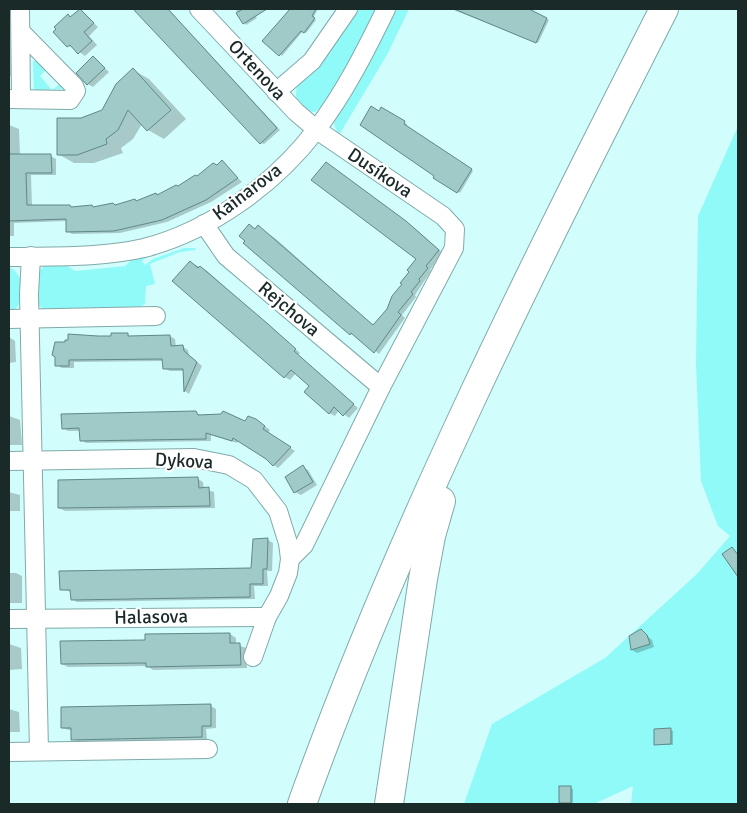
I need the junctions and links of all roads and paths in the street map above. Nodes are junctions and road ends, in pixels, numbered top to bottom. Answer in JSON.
{"nodes":[{"id":1,"x":20,"y":9,"type":"edge"},
{"id":2,"x":199,"y":9,"type":"edge"},
{"id":3,"x":348,"y":9,"type":"edge"},
{"id":4,"x":386,"y":9,"type":"edge"},
{"id":5,"x":664,"y":9,"type":"edge"},
{"id":6,"x":21,"y":32,"type":"junction"},
{"id":7,"x":276,"y":92,"type":"junction"},
{"id":8,"x":15,"y":99,"type":"edge"},
{"id":9,"x":317,"y":130,"type":"junction"},
{"id":10,"x":204,"y":224,"type":"junction"},
{"id":11,"x":9,"y":256,"type":"edge"},
{"id":12,"x":30,"y":256,"type":"junction"},
{"id":13,"x":511,"y":314,"type":"junction"},
{"id":14,"x":156,"y":316,"type":"dead end"},
{"id":15,"x":9,"y":319,"type":"edge"},
{"id":16,"x":30,"y":319,"type":"junction"},
{"id":17,"x":381,"y":387,"type":"junction"},
{"id":18,"x":34,"y":460,"type":"junction"},
{"id":19,"x":9,"y":461,"type":"edge"},
{"id":20,"x":290,"y":559,"type":"junction"},
{"id":21,"x":267,"y":617,"type":"junction"},
{"id":22,"x":9,"y":619,"type":"edge"},
{"id":23,"x":36,"y":619,"type":"junction"},
{"id":24,"x":253,"y":657,"type":"dead end"},
{"id":25,"x":208,"y":749,"type":"dead end"},
{"id":26,"x":39,"y":751,"type":"junction"},
{"id":27,"x":9,"y":752,"type":"edge"},
{"id":28,"x":302,"y":804,"type":"edge"},
{"id":29,"x":389,"y":804,"type":"edge"}],
"edges":[{"from":1,"to":6,"type":"street"},
{"from":2,"to":7,"type":"street","name":"Ortenova"},
{"from":3,"to":7,"type":"street"},
{"from":4,"to":9,"type":"street","name":"Kainarova"},
{"from":5,"to":13,"type":"main road"},
{"from":6,"to":8,"type":"street"},
{"from":6,"to":8,"type":"street"},
{"from":7,"to":9,"type":"street","name":"Ortenova"},
{"from":9,"to":10,"type":"street","name":"Kainarova"},
{"from":9,"to":17,"type":"street","name":"Dusíkova"},
{"from":10,"to":12,"type":"street","name":"Kainarova"},
{"from":10,"to":17,"type":"street","name":"Rejchova"},
{"from":11,"to":12,"type":"street","name":"Kainarova"},
{"from":12,"to":16,"type":"street"},
{"from":13,"to":28,"type":"main road"},
{"from":13,"to":29,"type":"main road"},
{"from":14,"to":16,"type":"street"},
{"from":15,"to":16,"type":"street"},
{"from":16,"to":18,"type":"street"},
{"from":17,"to":20,"type":"street"},
{"from":18,"to":19,"type":"street","name":"Dykova"},
{"from":18,"to":20,"type":"street","name":"Dykova"},
{"from":18,"to":23,"type":"street"},
{"from":20,"to":21,"type":"street","name":"Dykova"},
{"from":21,"to":23,"type":"street","name":"Halasova"},
{"from":21,"to":24,"type":"street","name":"Dykova"},
{"from":22,"to":23,"type":"street","name":"Halasova"},
{"from":23,"to":26,"type":"street"},
{"from":25,"to":26,"type":"street"},
{"from":26,"to":27,"type":"street"}]}
